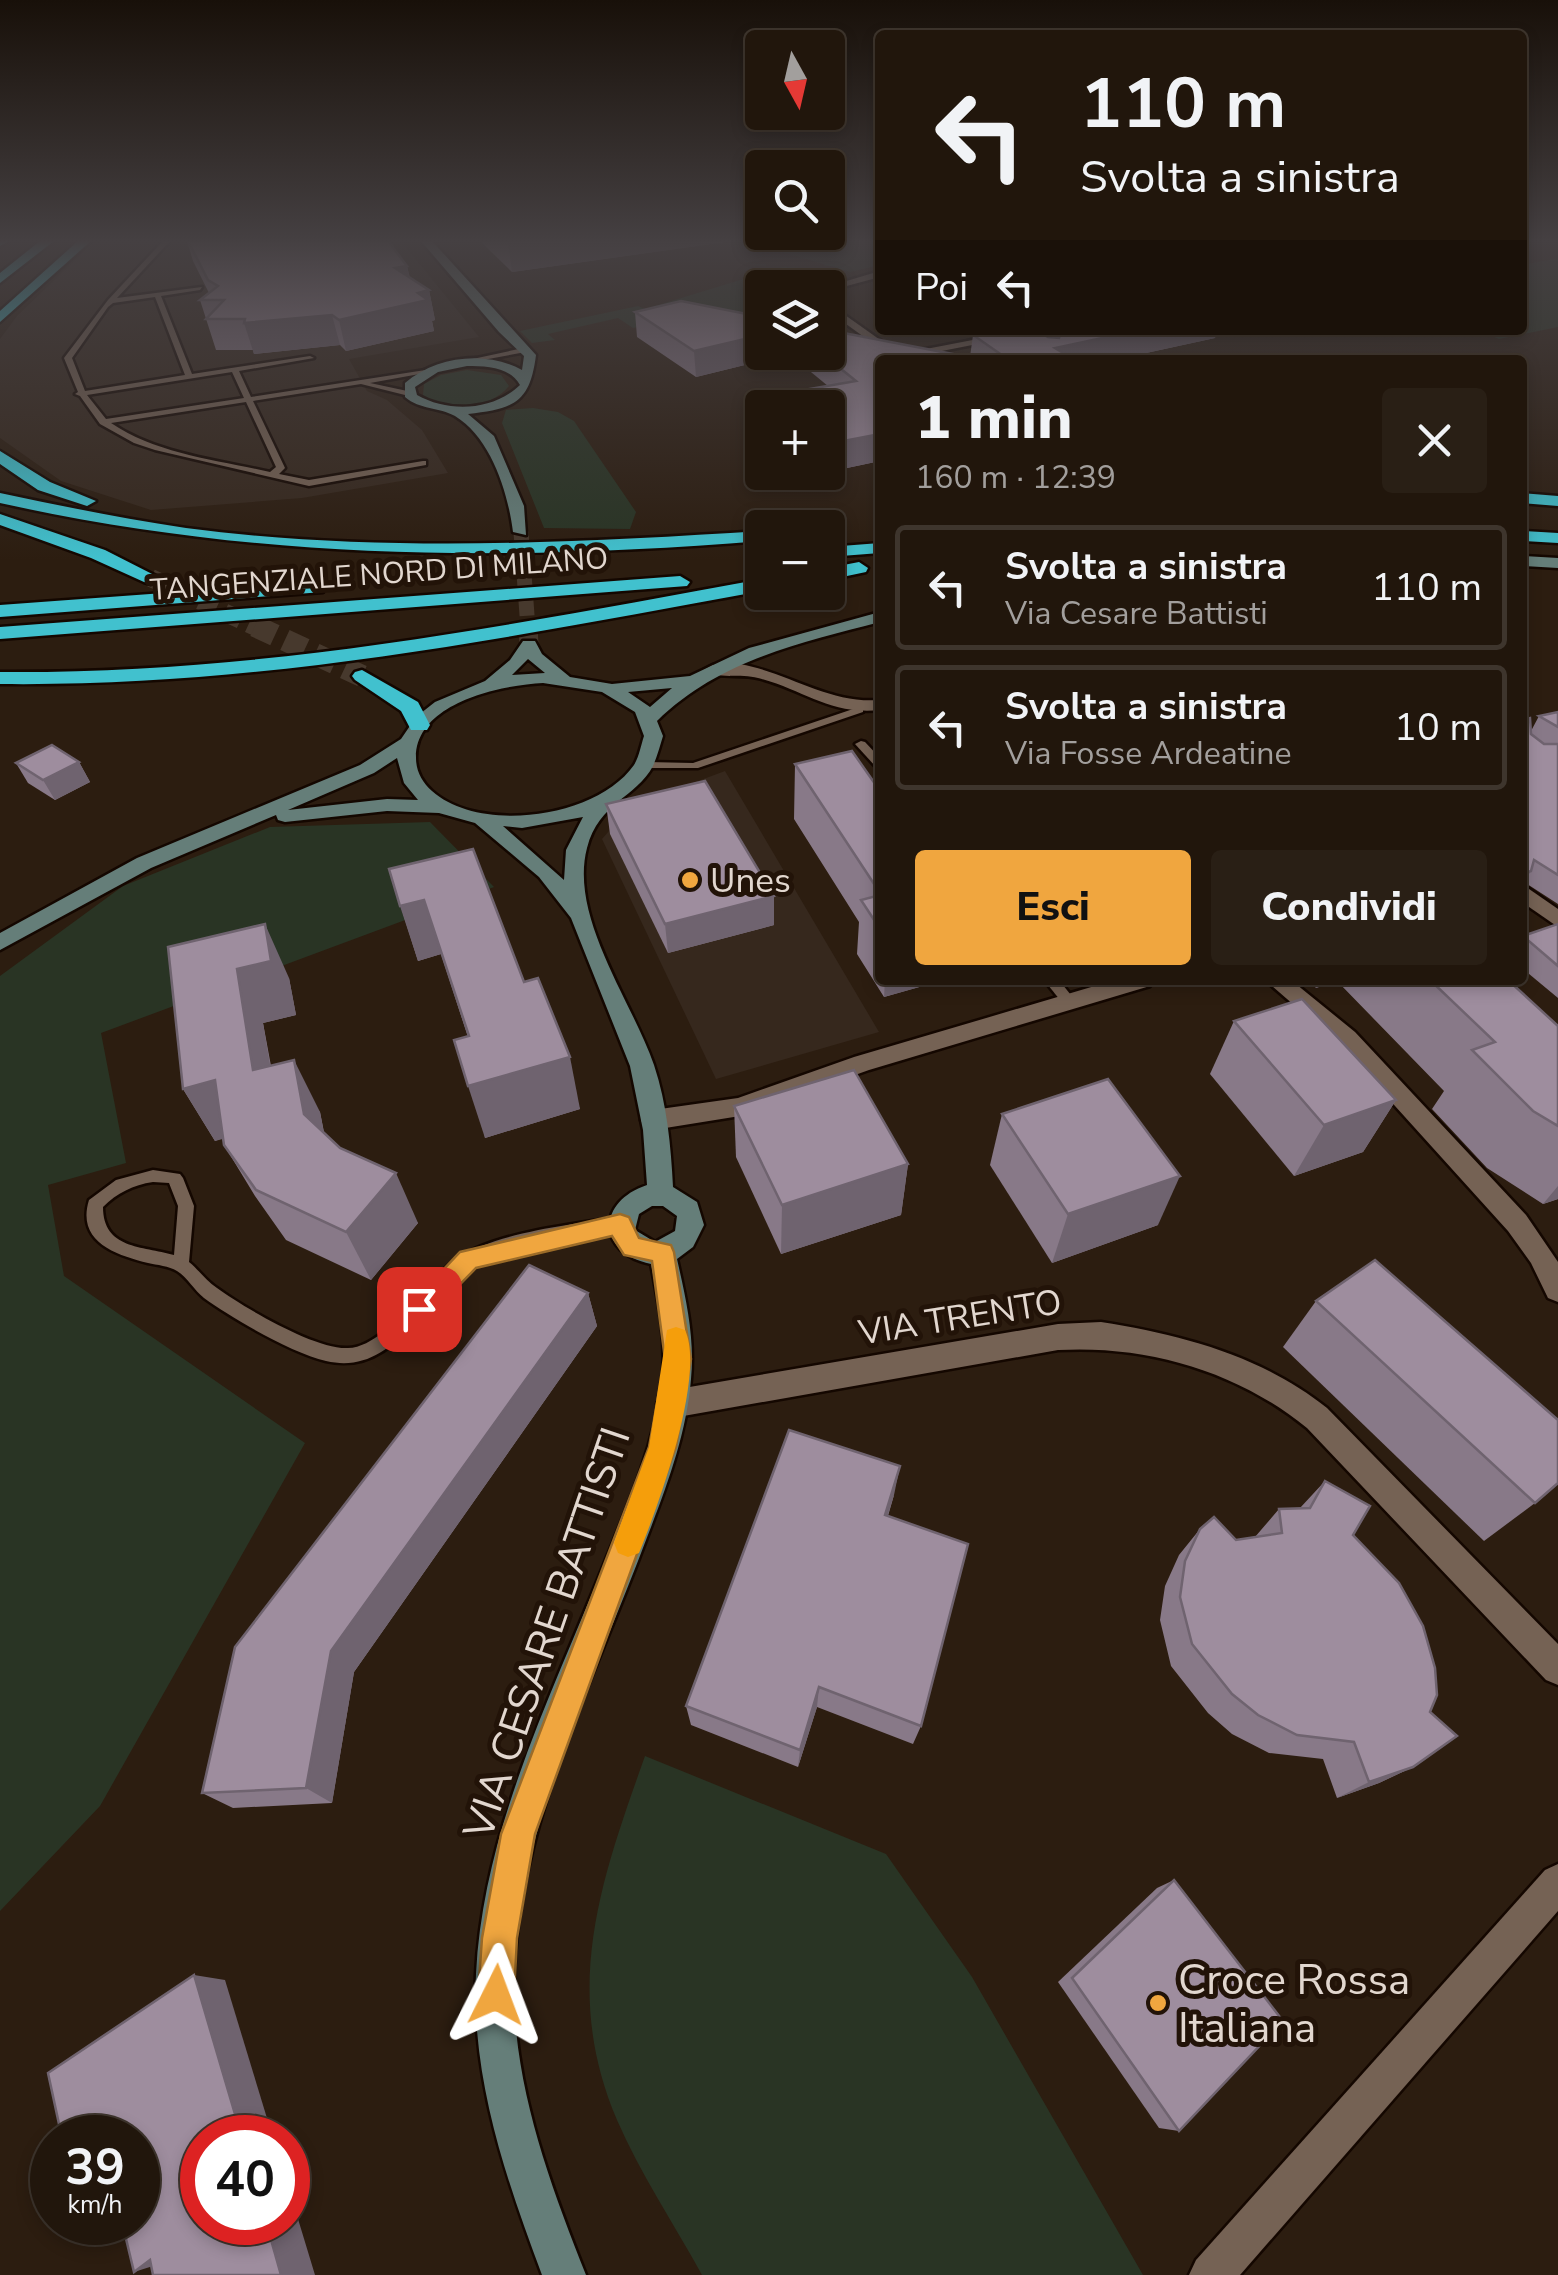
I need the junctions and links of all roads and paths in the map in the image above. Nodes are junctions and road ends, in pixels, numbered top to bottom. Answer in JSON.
{"nodes":[{"id":1,"x":76,"y":347,"type":"edge"},
{"id":2,"x":177,"y":347,"type":"edge"},
{"id":3,"x":490,"y":347,"type":"edge"},
{"id":4,"x":526,"y":347,"type":"edge"},
{"id":5,"x":958,"y":347,"type":"edge"},
{"id":6,"x":528,"y":349,"type":"junction"},
{"id":7,"x":919,"y":355,"type":"edge"},
{"id":8,"x":310,"y":358,"type":"dead end"},
{"id":9,"x":467,"y":362,"type":"junction"},
{"id":10,"x":234,"y":370,"type":"junction"},
{"id":11,"x":432,"y":370,"type":"junction"},
{"id":12,"x":189,"y":377,"type":"junction"},
{"id":13,"x":526,"y":379,"type":"junction"},
{"id":14,"x":346,"y":382,"type":"junction"},
{"id":15,"x":79,"y":394,"type":"junction"},
{"id":16,"x":409,"y":394,"type":"junction"},
{"id":17,"x":248,"y":398,"type":"junction"},
{"id":18,"x":495,"y":405,"type":"junction"},
{"id":19,"x":455,"y":410,"type":"junction"},
{"id":20,"x":103,"y":422,"type":"junction"},
{"id":21,"x":487,"y":436,"type":"junction"},
{"id":22,"x":0,"y":456,"type":"edge"},
{"id":23,"x":423,"y":463,"type":"dead end"},
{"id":24,"x":271,"y":475,"type":"junction"},
{"id":25,"x":0,"y":498,"type":"edge"},
{"id":26,"x":1527,"y":498,"type":"edge"},
{"id":27,"x":1558,"y":501,"type":"edge"},
{"id":28,"x":1527,"y":515,"type":"edge"},
{"id":29,"x":1558,"y":517,"type":"edge"},
{"id":30,"x":0,"y":522,"type":"edge"},
{"id":31,"x":522,"y":532,"type":"tunnel mouth"},
{"id":32,"x":1527,"y":536,"type":"edge"},
{"id":33,"x":745,"y":537,"type":"edge"},
{"id":34,"x":1558,"y":538,"type":"edge"},
{"id":35,"x":311,"y":544,"type":"junction"},
{"id":36,"x":875,"y":548,"type":"edge"},
{"id":37,"x":845,"y":551,"type":"edge"},
{"id":38,"x":745,"y":557,"type":"edge"},
{"id":39,"x":1527,"y":561,"type":"edge"},
{"id":40,"x":1558,"y":563,"type":"edge"},
{"id":41,"x":875,"y":567,"type":"edge"},
{"id":42,"x":845,"y":570,"type":"edge"},
{"id":43,"x":745,"y":577,"type":"edge"},
{"id":44,"x":151,"y":578,"type":"tunnel mouth"},
{"id":45,"x":413,"y":581,"type":"dead end"},
{"id":46,"x":336,"y":587,"type":"dead end"},
{"id":47,"x":745,"y":588,"type":"edge"},
{"id":48,"x":0,"y":611,"type":"edge"},
{"id":49,"x":875,"y":617,"type":"edge"},
{"id":50,"x":0,"y":633,"type":"edge"},
{"id":51,"x":713,"y":670,"type":"junction"},
{"id":52,"x":362,"y":676,"type":"tunnel mouth"},
{"id":53,"x":0,"y":678,"type":"edge"},
{"id":54,"x":562,"y":678,"type":"junction"},
{"id":55,"x":690,"y":681,"type":"junction"},
{"id":56,"x":489,"y":685,"type":"junction"},
{"id":57,"x":610,"y":689,"type":"junction"},
{"id":58,"x":875,"y":706,"type":"edge"},
{"id":59,"x":859,"y":710,"type":"junction"},
{"id":60,"x":648,"y":719,"type":"junction"},
{"id":61,"x":413,"y":734,"type":"junction"},
{"id":62,"x":861,"y":744,"type":"dead end"},
{"id":63,"x":875,"y":759,"type":"edge"},
{"id":64,"x":647,"y":765,"type":"junction"},
{"id":65,"x":602,"y":803,"type":"junction"},
{"id":66,"x":442,"y":808,"type":"junction"},
{"id":67,"x":483,"y":820,"type":"junction"},
{"id":68,"x":221,"y":830,"type":"junction"},
{"id":69,"x":1527,"y":895,"type":"edge"},
{"id":70,"x":582,"y":918,"type":"junction"},
{"id":71,"x":1558,"y":920,"type":"edge"},
{"id":72,"x":0,"y":943,"type":"edge"},
{"id":73,"x":1055,"y":985,"type":"edge"},
{"id":74,"x":1125,"y":985,"type":"edge"},
{"id":75,"x":1282,"y":985,"type":"edge"},
{"id":76,"x":1069,"y":1002,"type":"junction"},
{"id":77,"x":653,"y":1120,"type":"junction"},
{"id":78,"x":660,"y":1194,"type":"junction"},
{"id":79,"x":620,"y":1224,"type":"junction"},
{"id":80,"x":662,"y":1252,"type":"junction"},
{"id":81,"x":181,"y":1264,"type":"junction"},
{"id":82,"x":1558,"y":1290,"type":"edge"},
{"id":83,"x":672,"y":1404,"type":"junction"},
{"id":84,"x":1558,"y":1668,"type":"edge"},
{"id":85,"x":1558,"y":1883,"type":"edge"},
{"id":86,"x":564,"y":2275,"type":"edge"},
{"id":87,"x":1212,"y":2275,"type":"edge"}],
"edges":[{"from":1,"to":15,"type":"lane"},
{"from":2,"to":12,"type":"lane"},
{"from":3,"to":9,"type":"street"},
{"from":4,"to":6,"type":"street"},
{"from":5,"to":7,"type":"street"},
{"from":6,"to":9,"type":"lane"},
{"from":6,"to":13,"type":"street"},
{"from":8,"to":10,"type":"lane"},
{"from":9,"to":11,"type":"street"},
{"from":9,"to":13,"type":"street"},
{"from":10,"to":12,"type":"lane"},
{"from":10,"to":17,"type":"lane"},
{"from":11,"to":14,"type":"lane"},
{"from":11,"to":16,"type":"street"},
{"from":12,"to":15,"type":"lane"},
{"from":13,"to":18,"type":"street"},
{"from":14,"to":16,"type":"lane"},
{"from":14,"to":17,"type":"lane"},
{"from":15,"to":20,"type":"lane"},
{"from":16,"to":19,"type":"street"},
{"from":17,"to":20,"type":"lane"},
{"from":17,"to":24,"type":"lane"},
{"from":18,"to":19,"type":"street"},
{"from":18,"to":21,"type":"street"},
{"from":19,"to":21,"type":"street"},
{"from":20,"to":24,"type":"lane"},
{"from":21,"to":31,"type":"street"},
{"from":22,"to":35,"type":"highway"},
{"from":23,"to":24,"type":"lane"},
{"from":25,"to":35,"type":"highway"},
{"from":26,"to":27,"type":"highway"},
{"from":28,"to":29,"type":"highway"},
{"from":30,"to":44,"type":"highway"},
{"from":32,"to":34,"type":"highway"},
{"from":33,"to":35,"type":"highway"},
{"from":36,"to":37,"type":"highway"},
{"from":38,"to":45,"type":"highway","name":"TANGENZIALE NORD DI MILANO"},
{"from":39,"to":40,"type":"street"},
{"from":41,"to":42,"type":"highway"},
{"from":43,"to":50,"type":"highway","name":"TANGENZIALE NORD DI MILANO"},
{"from":46,"to":48,"type":"highway","name":"TANGENZIALE NORD DI MILANO"},
{"from":47,"to":53,"type":"highway"},
{"from":49,"to":51,"type":"street"},
{"from":51,"to":55,"type":"street"},
{"from":51,"to":59,"type":"street"},
{"from":52,"to":61,"type":"highway"},
{"from":54,"to":56,"type":"street"},
{"from":54,"to":56,"type":"street"},
{"from":54,"to":57,"type":"street"},
{"from":55,"to":57,"type":"street"},
{"from":55,"to":60,"type":"street"},
{"from":56,"to":61,"type":"street"},
{"from":57,"to":60,"type":"street"},
{"from":58,"to":59,"type":"street"},
{"from":59,"to":64,"type":"lane"},
{"from":60,"to":64,"type":"street"},
{"from":61,"to":66,"type":"street"},
{"from":61,"to":68,"type":"street"},
{"from":62,"to":63,"type":"lane"},
{"from":64,"to":65,"type":"street"},
{"from":65,"to":67,"type":"street"},
{"from":65,"to":70,"type":"street"},
{"from":66,"to":67,"type":"street"},
{"from":66,"to":68,"type":"street"},
{"from":67,"to":70,"type":"street"},
{"from":68,"to":72,"type":"street"},
{"from":69,"to":71,"type":"street"},
{"from":70,"to":77,"type":"street"},
{"from":73,"to":76,"type":"lane"},
{"from":74,"to":76,"type":"street"},
{"from":75,"to":82,"type":"street"},
{"from":76,"to":77,"type":"street"},
{"from":77,"to":78,"type":"street"},
{"from":78,"to":79,"type":"street"},
{"from":78,"to":80,"type":"street"},
{"from":79,"to":80,"type":"street"},
{"from":79,"to":81,"type":"lane"},
{"from":80,"to":83,"type":"street","name":"VIA CESARE BATTISTI"},
{"from":81,"to":81,"type":"lane"},
{"from":83,"to":84,"type":"street","name":"VIA TRENTO"},
{"from":83,"to":86,"type":"street","name":"VIA CESARE BATTISTI"},
{"from":85,"to":87,"type":"street"}]}
